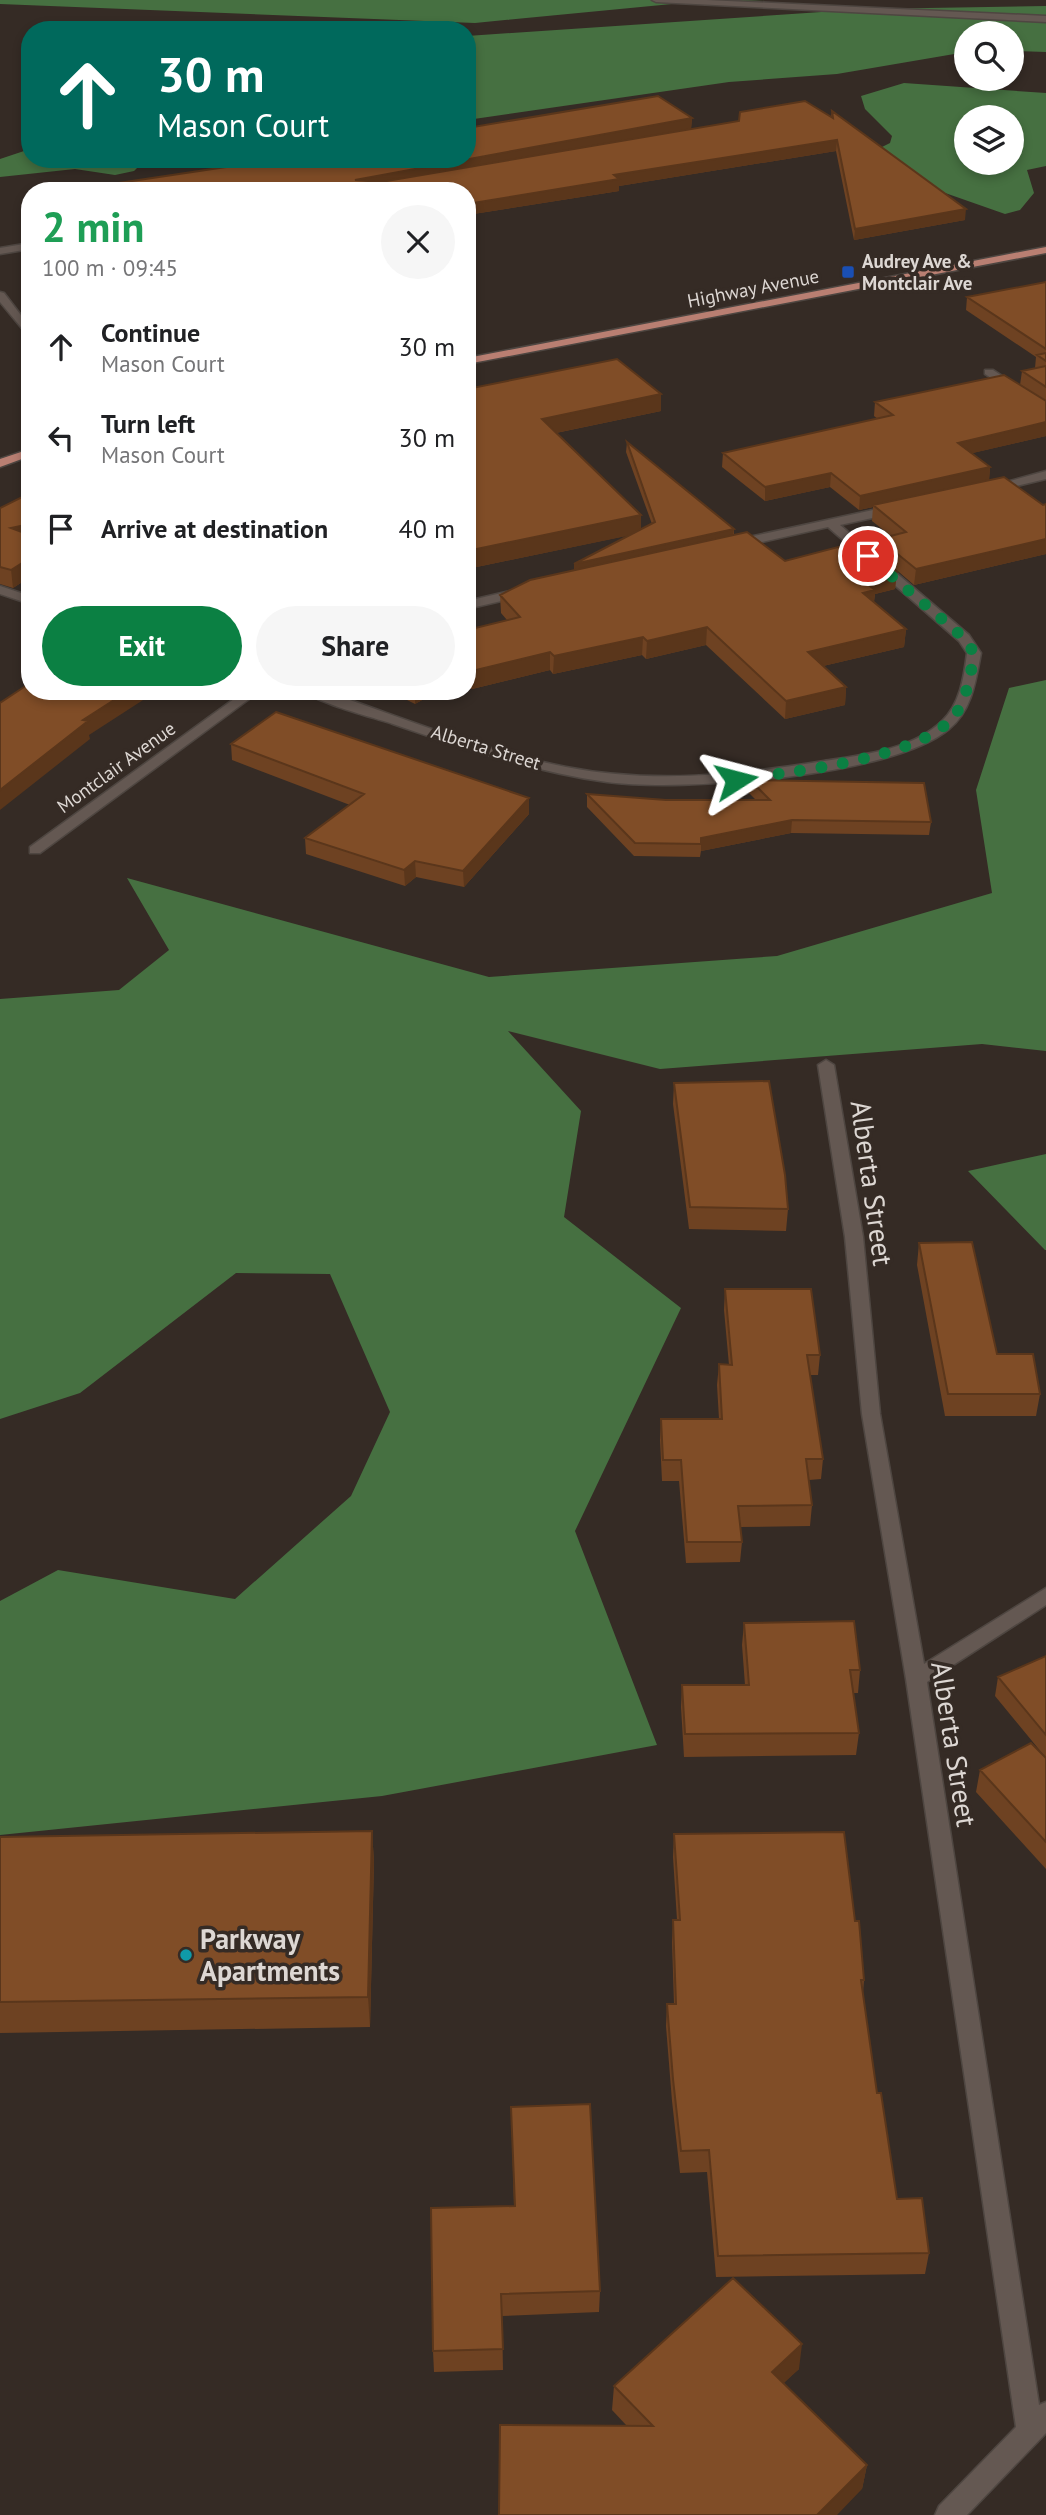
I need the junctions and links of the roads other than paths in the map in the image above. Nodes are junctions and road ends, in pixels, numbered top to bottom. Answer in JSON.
{"nodes":[{"id":1,"x":656,"y":0,"type":"edge"},
{"id":2,"x":1046,"y":19,"type":"edge"},
{"id":3,"x":21,"y":248,"type":"edge"},
{"id":4,"x":1046,"y":250,"type":"edge"},
{"id":5,"x":0,"y":251,"type":"edge"},
{"id":6,"x":0,"y":295,"type":"edge"},
{"id":7,"x":21,"y":323,"type":"edge"},
{"id":8,"x":476,"y":359,"type":"edge"},
{"id":9,"x":989,"y":372,"type":"dead end"},
{"id":10,"x":1046,"y":410,"type":"edge"},
{"id":11,"x":21,"y":455,"type":"edge"},
{"id":12,"x":0,"y":463,"type":"edge"},
{"id":13,"x":1046,"y":475,"type":"edge"},
{"id":14,"x":972,"y":492,"type":"edge"},
{"id":15,"x":907,"y":506,"type":"edge"},
{"id":16,"x":830,"y":523,"type":"junction"},
{"id":17,"x":722,"y":547,"type":"edge"},
{"id":18,"x":534,"y":589,"type":"edge"},
{"id":19,"x":0,"y":590,"type":"edge"},
{"id":20,"x":21,"y":597,"type":"edge"},
{"id":21,"x":476,"y":603,"type":"edge"},
{"id":22,"x":242,"y":700,"type":"edge"},
{"id":23,"x":337,"y":700,"type":"edge"},
{"id":24,"x":35,"y":850,"type":"dead end"},
{"id":25,"x":826,"y":1065,"type":"dead end"},
{"id":26,"x":1046,"y":1595,"type":"edge"},
{"id":27,"x":915,"y":1679,"type":"junction"},
{"id":28,"x":1038,"y":2423,"type":"edge"},
{"id":29,"x":947,"y":2515,"type":"edge"}],
"edges":[{"from":1,"to":2,"type":"street"},
{"from":3,"to":5,"type":"street"},
{"from":4,"to":8,"type":"main road","name":"Highway Avenue"},
{"from":6,"to":7,"type":"street"},
{"from":9,"to":10,"type":"street"},
{"from":11,"to":12,"type":"main road"},
{"from":13,"to":14,"type":"street"},
{"from":15,"to":16,"type":"street"},
{"from":16,"to":17,"type":"street"},
{"from":16,"to":23,"type":"street","name":"Alberta Street"},
{"from":18,"to":21,"type":"street"},
{"from":19,"to":20,"type":"street"},
{"from":22,"to":24,"type":"street","name":"Montclair Avenue"},
{"from":25,"to":27,"type":"street","name":"Alberta Street"},
{"from":26,"to":27,"type":"street"},
{"from":27,"to":28,"type":"street","name":"Alberta Street"},
{"from":28,"to":29,"type":"street"}]}
